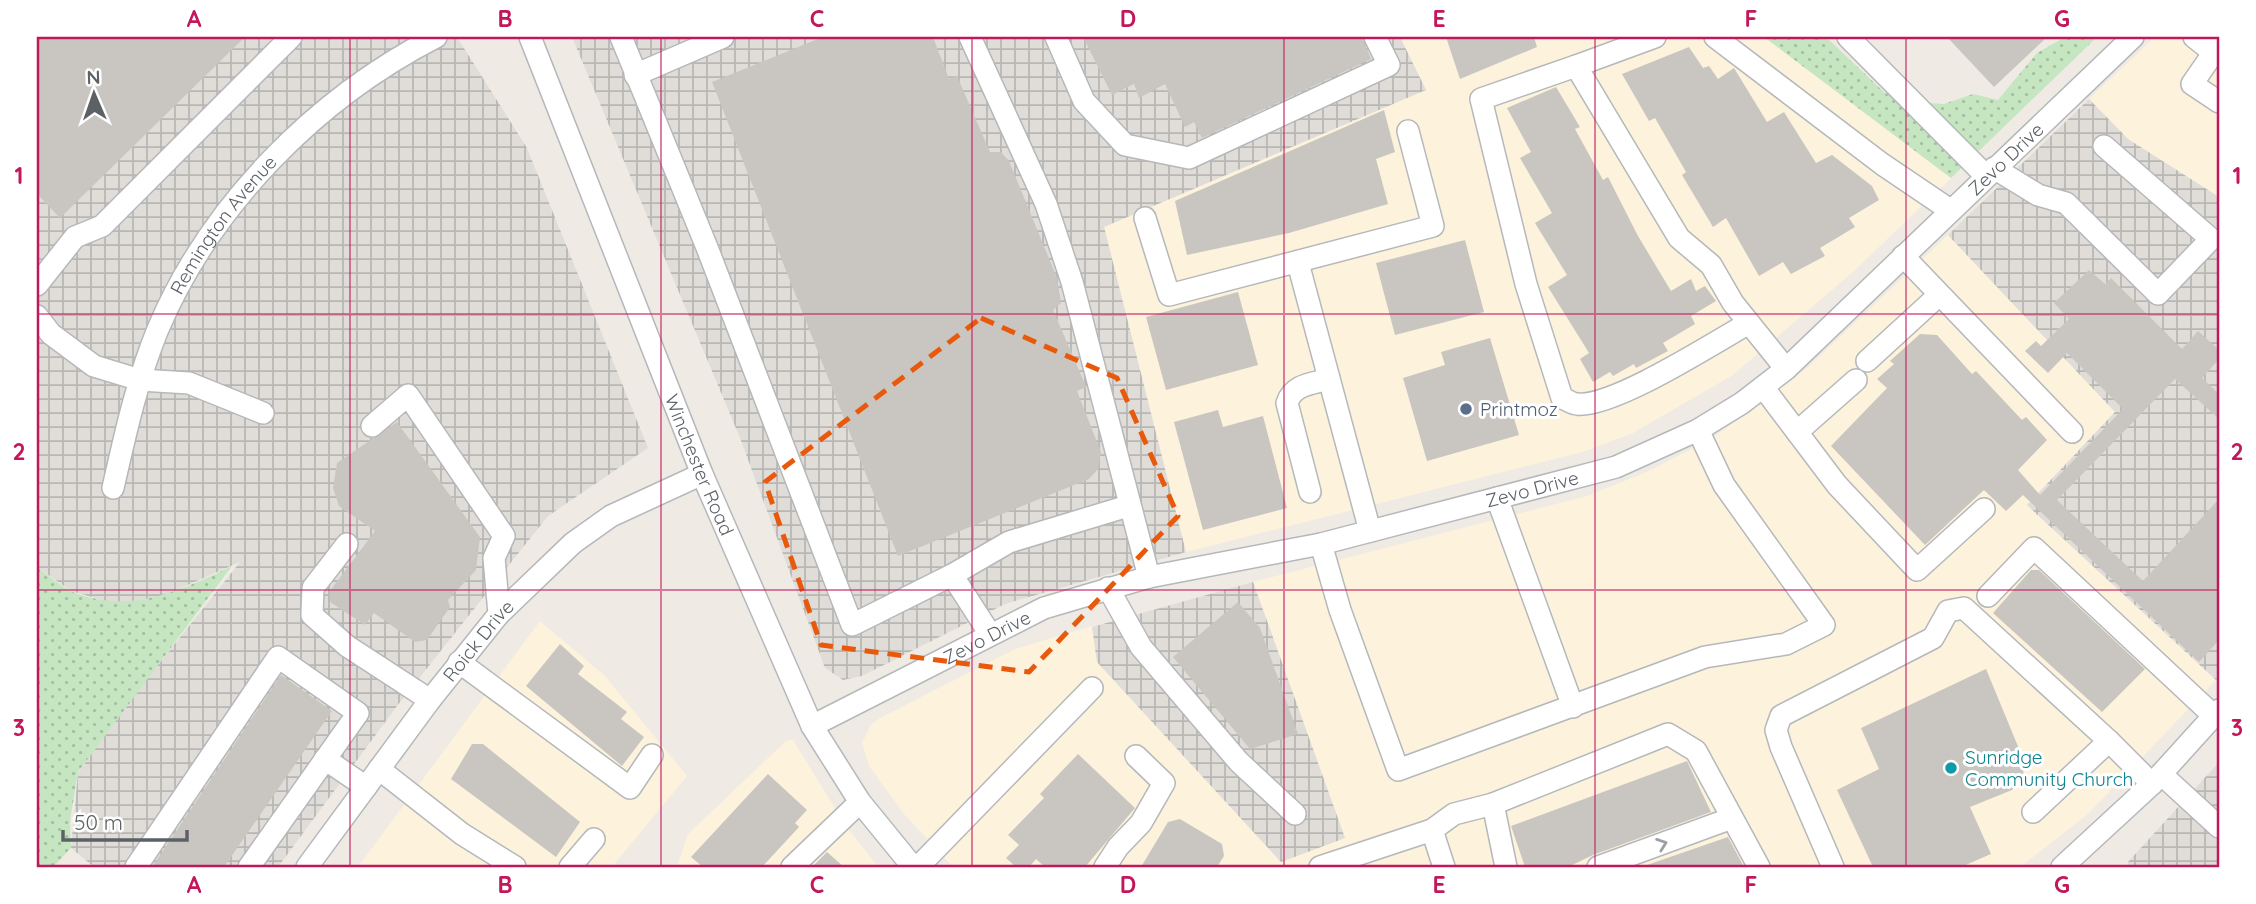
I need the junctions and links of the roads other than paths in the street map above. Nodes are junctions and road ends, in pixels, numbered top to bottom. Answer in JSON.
{"nodes":[{"id":1,"x":291,"y":37,"type":"edge"},
{"id":2,"x":436,"y":37,"type":"edge"},
{"id":3,"x":530,"y":37,"type":"edge"},
{"id":4,"x":621,"y":37,"type":"edge"},
{"id":5,"x":723,"y":37,"type":"edge"},
{"id":6,"x":970,"y":37,"type":"edge"},
{"id":7,"x":1056,"y":37,"type":"edge"},
{"id":8,"x":1375,"y":37,"type":"edge"},
{"id":9,"x":1655,"y":37,"type":"edge"},
{"id":10,"x":1715,"y":37,"type":"edge"},
{"id":11,"x":1848,"y":37,"type":"edge"},
{"id":12,"x":2133,"y":37,"type":"edge"},
{"id":13,"x":2194,"y":37,"type":"edge"},
{"id":14,"x":2217,"y":49,"type":"edge"},
{"id":15,"x":1576,"y":66,"type":"junction"},
{"id":16,"x":635,"y":75,"type":"junction"},
{"id":17,"x":2219,"y":102,"type":"edge"},
{"id":18,"x":1408,"y":131,"type":"dead end"},
{"id":19,"x":2104,"y":146,"type":"dead end"},
{"id":20,"x":1990,"y":172,"type":"junction"},
{"id":21,"x":1950,"y":209,"type":"junction"},
{"id":22,"x":1145,"y":218,"type":"dead end"},
{"id":23,"x":1903,"y":256,"type":"junction"},
{"id":24,"x":1298,"y":263,"type":"junction"},
{"id":25,"x":37,"y":285,"type":"edge"},
{"id":26,"x":1940,"y":295,"type":"junction"},
{"id":27,"x":37,"y":316,"type":"edge"},
{"id":28,"x":1749,"y":323,"type":"junction"},
{"id":29,"x":1867,"y":360,"type":"dead end"},
{"id":30,"x":1786,"y":369,"type":"junction"},
{"id":31,"x":1329,"y":379,"type":"junction"},
{"id":32,"x":139,"y":380,"type":"junction"},
{"id":33,"x":1856,"y":380,"type":"dead end"},
{"id":34,"x":1763,"y":387,"type":"junction"},
{"id":35,"x":263,"y":414,"type":"dead end"},
{"id":36,"x":372,"y":426,"type":"dead end"},
{"id":37,"x":1698,"y":430,"type":"junction"},
{"id":38,"x":1797,"y":432,"type":"junction"},
{"id":39,"x":2071,"y":432,"type":"dead end"},
{"id":40,"x":702,"y":474,"type":"junction"},
{"id":41,"x":113,"y":488,"type":"dead end"},
{"id":42,"x":1310,"y":492,"type":"dead end"},
{"id":43,"x":1497,"y":498,"type":"junction"},
{"id":44,"x":1128,"y":506,"type":"junction"},
{"id":45,"x":1984,"y":509,"type":"dead end"},
{"id":46,"x":1370,"y":531,"type":"junction"},
{"id":47,"x":347,"y":544,"type":"dead end"},
{"id":48,"x":1321,"y":544,"type":"junction"},
{"id":49,"x":952,"y":575,"type":"junction"},
{"id":50,"x":1149,"y":577,"type":"junction"},
{"id":51,"x":1108,"y":589,"type":"junction"},
{"id":52,"x":1989,"y":596,"type":"dead end"},
{"id":53,"x":499,"y":614,"type":"junction"},
{"id":54,"x":990,"y":634,"type":"junction"},
{"id":55,"x":459,"y":662,"type":"junction"},
{"id":56,"x":1092,"y":688,"type":"dead end"},
{"id":57,"x":430,"y":700,"type":"junction"},
{"id":58,"x":1573,"y":707,"type":"junction"},
{"id":59,"x":2216,"y":713,"type":"edge"},
{"id":60,"x":812,"y":726,"type":"junction"},
{"id":61,"x":2109,"y":741,"type":"junction"},
{"id":62,"x":652,"y":755,"type":"dead end"},
{"id":63,"x":1136,"y":756,"type":"dead end"},
{"id":64,"x":326,"y":759,"type":"junction"},
{"id":65,"x":379,"y":769,"type":"junction"},
{"id":66,"x":2156,"y":779,"type":"junction"},
{"id":67,"x":366,"y":787,"type":"junction"},
{"id":68,"x":860,"y":802,"type":"junction"},
{"id":69,"x":1493,"y":804,"type":"junction"},
{"id":70,"x":2033,"y":812,"type":"dead end"},
{"id":71,"x":1295,"y":814,"type":"dead end"},
{"id":72,"x":1732,"y":818,"type":"junction"},
{"id":73,"x":2219,"y":827,"type":"edge"},
{"id":74,"x":1433,"y":830,"type":"junction"},
{"id":75,"x":594,"y":839,"type":"dead end"},
{"id":76,"x":315,"y":864,"type":"edge"},
{"id":77,"x":2067,"y":866,"type":"edge"},
{"id":78,"x":136,"y":867,"type":"edge"},
{"id":79,"x":249,"y":867,"type":"edge"},
{"id":80,"x":515,"y":867,"type":"edge"},
{"id":81,"x":570,"y":867,"type":"edge"},
{"id":82,"x":792,"y":867,"type":"edge"},
{"id":83,"x":916,"y":867,"type":"edge"},
{"id":84,"x":1105,"y":867,"type":"edge"},
{"id":85,"x":1320,"y":867,"type":"edge"},
{"id":86,"x":1444,"y":867,"type":"edge"},
{"id":87,"x":1506,"y":867,"type":"edge"},
{"id":88,"x":1598,"y":867,"type":"edge"},
{"id":89,"x":1759,"y":867,"type":"edge"},
{"id":90,"x":1833,"y":867,"type":"edge"}],
"edges":[{"from":1,"to":25,"type":"street"},
{"from":2,"to":32,"type":"street","name":"Remington Avenue"},
{"from":3,"to":40,"type":"street","name":"Winchester Road"},
{"from":4,"to":16,"type":"street"},
{"from":5,"to":16,"type":"street"},
{"from":6,"to":44,"type":"street"},
{"from":7,"to":8,"type":"street"},
{"from":9,"to":15,"type":"street"},
{"from":10,"to":21,"type":"street"},
{"from":11,"to":20,"type":"street"},
{"from":12,"to":20,"type":"street","name":"Zevo Drive"},
{"from":13,"to":14,"type":"street"},
{"from":14,"to":17,"type":"street"},
{"from":15,"to":28,"type":"street"},
{"from":15,"to":28,"type":"street"},
{"from":16,"to":49,"type":"street"},
{"from":18,"to":24,"type":"street"},
{"from":19,"to":20,"type":"street"},
{"from":20,"to":21,"type":"street","name":"Zevo Drive"},
{"from":21,"to":23,"type":"street","name":"Zevo Drive"},
{"from":22,"to":24,"type":"street"},
{"from":23,"to":26,"type":"street"},
{"from":23,"to":30,"type":"street","name":"Zevo Drive"},
{"from":24,"to":31,"type":"street"},
{"from":26,"to":29,"type":"street"},
{"from":26,"to":39,"type":"street"},
{"from":27,"to":32,"type":"street"},
{"from":28,"to":30,"type":"street"},
{"from":30,"to":34,"type":"street","name":"Zevo Drive"},
{"from":31,"to":42,"type":"street"},
{"from":31,"to":46,"type":"street"},
{"from":32,"to":35,"type":"street"},
{"from":32,"to":41,"type":"street","name":"Remington Avenue"},
{"from":33,"to":38,"type":"street"},
{"from":34,"to":37,"type":"street","name":"Zevo Drive"},
{"from":34,"to":38,"type":"street"},
{"from":36,"to":53,"type":"street"},
{"from":37,"to":43,"type":"street","name":"Zevo Drive"},
{"from":37,"to":58,"type":"street"},
{"from":38,"to":45,"type":"street"},
{"from":40,"to":53,"type":"street","name":"Roick Drive"},
{"from":40,"to":60,"type":"street","name":"Winchester Road"},
{"from":43,"to":46,"type":"street","name":"Zevo Drive"},
{"from":43,"to":58,"type":"street"},
{"from":44,"to":49,"type":"street"},
{"from":44,"to":50,"type":"street"},
{"from":46,"to":48,"type":"street","name":"Zevo Drive"},
{"from":47,"to":57,"type":"street"},
{"from":48,"to":50,"type":"street","name":"Zevo Drive"},
{"from":48,"to":58,"type":"street"},
{"from":49,"to":54,"type":"street"},
{"from":50,"to":51,"type":"street","name":"Zevo Drive"},
{"from":51,"to":54,"type":"street","name":"Zevo Drive"},
{"from":51,"to":71,"type":"street"},
{"from":52,"to":59,"type":"street"},
{"from":53,"to":55,"type":"street","name":"Roick Drive"},
{"from":54,"to":60,"type":"street","name":"Zevo Drive"},
{"from":55,"to":57,"type":"street","name":"Roick Drive"},
{"from":55,"to":62,"type":"street"},
{"from":56,"to":83,"type":"street"},
{"from":57,"to":65,"type":"street","name":"Roick Drive"},
{"from":59,"to":66,"type":"street"},
{"from":60,"to":68,"type":"street","name":"Winchester Road"},
{"from":61,"to":66,"type":"street"},
{"from":61,"to":70,"type":"street"},
{"from":61,"to":90,"type":"street"},
{"from":63,"to":84,"type":"street"},
{"from":64,"to":67,"type":"street"},
{"from":64,"to":78,"type":"street"},
{"from":64,"to":79,"type":"street"},
{"from":65,"to":67,"type":"street","name":"Roick Drive"},
{"from":65,"to":80,"type":"street"},
{"from":66,"to":73,"type":"street"},
{"from":66,"to":77,"type":"street"},
{"from":67,"to":76,"type":"street","name":"Roick Drive"},
{"from":68,"to":82,"type":"street"},
{"from":68,"to":83,"type":"street","name":"Winchester Road"},
{"from":69,"to":72,"type":"street"},
{"from":69,"to":74,"type":"street"},
{"from":69,"to":87,"type":"street"},
{"from":88,"to":72,"type":"street","one_way":true},
{"from":72,"to":89,"type":"street"},
{"from":74,"to":85,"type":"street"},
{"from":74,"to":86,"type":"street"},
{"from":75,"to":81,"type":"street"}]}
